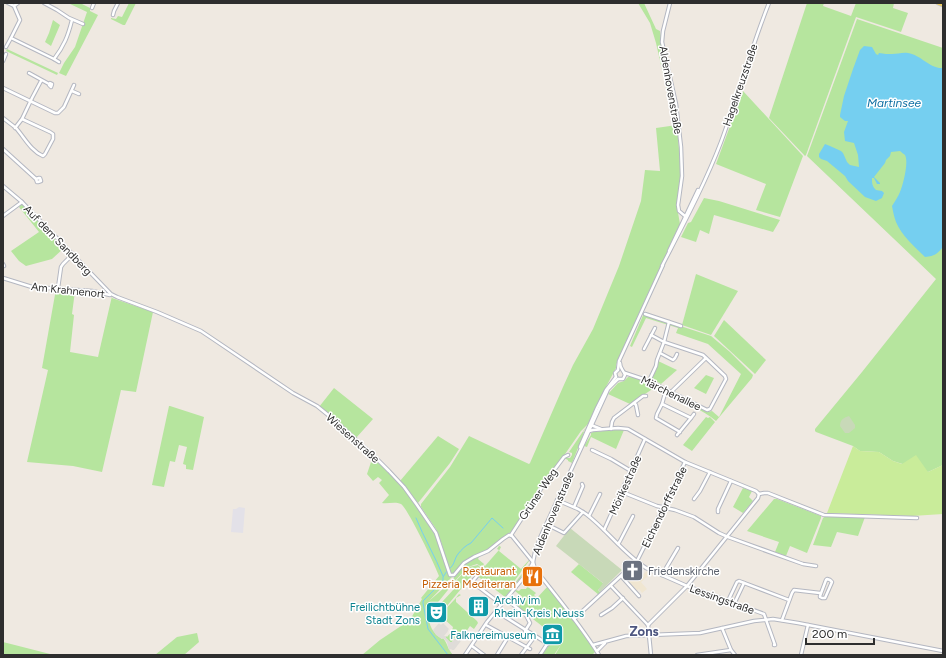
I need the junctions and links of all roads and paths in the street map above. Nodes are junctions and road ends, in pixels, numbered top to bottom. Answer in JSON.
{"nodes":[{"id":1,"x":8,"y":3,"type":"edge"},
{"id":2,"x":18,"y":3,"type":"edge"},
{"id":3,"x":44,"y":3,"type":"edge"},
{"id":4,"x":94,"y":3,"type":"edge"},
{"id":5,"x":118,"y":3,"type":"edge"},
{"id":6,"x":670,"y":3,"type":"edge"},
{"id":7,"x":769,"y":3,"type":"edge"},
{"id":8,"x":938,"y":3,"type":"edge"},
{"id":9,"x":943,"y":5,"type":"edge"},
{"id":10,"x":14,"y":6,"type":"junction"},
{"id":11,"x":92,"y":8,"type":"dead end"},
{"id":12,"x":113,"y":15,"type":"dead end"},
{"id":13,"x":20,"y":20,"type":"junction"},
{"id":14,"x":72,"y":20,"type":"junction"},
{"id":15,"x":24,"y":21,"type":"dead end"},
{"id":16,"x":83,"y":24,"type":"dead end"},
{"id":17,"x":11,"y":38,"type":"junction"},
{"id":18,"x":6,"y":47,"type":"dead end"},
{"id":19,"x":6,"y":54,"type":"dead end"},
{"id":20,"x":54,"y":59,"type":"junction"},
{"id":21,"x":3,"y":61,"type":"edge"},
{"id":22,"x":59,"y":62,"type":"dead end"},
{"id":23,"x":29,"y":73,"type":"dead end"},
{"id":24,"x":41,"y":80,"type":"junction"},
{"id":25,"x":49,"y":84,"type":"dead end"},
{"id":26,"x":74,"y":85,"type":"dead end"},
{"id":27,"x":3,"y":88,"type":"edge"},
{"id":28,"x":72,"y":91,"type":"junction"},
{"id":29,"x":79,"y":94,"type":"dead end"},
{"id":30,"x":30,"y":101,"type":"junction"},
{"id":31,"x":3,"y":118,"type":"edge"},
{"id":32,"x":22,"y":119,"type":"junction"},
{"id":33,"x":15,"y":128,"type":"junction"},
{"id":34,"x":3,"y":149,"type":"edge"},
{"id":35,"x":36,"y":179,"type":"dead end"},
{"id":36,"x":3,"y":186,"type":"edge"},
{"id":37,"x":22,"y":202,"type":"junction"},
{"id":38,"x":3,"y":216,"type":"edge"},
{"id":39,"x":686,"y":217,"type":"junction"},
{"id":40,"x":73,"y":254,"type":"junction"},
{"id":41,"x":3,"y":278,"type":"edge"},
{"id":42,"x":58,"y":288,"type":"junction"},
{"id":43,"x":112,"y":295,"type":"junction"},
{"id":44,"x":645,"y":314,"type":"dead end"},
{"id":45,"x":669,"y":322,"type":"junction"},
{"id":46,"x":681,"y":326,"type":"dead end"},
{"id":47,"x":655,"y":328,"type":"dead end"},
{"id":48,"x":651,"y":336,"type":"junction"},
{"id":49,"x":664,"y":342,"type":"junction"},
{"id":50,"x":644,"y":349,"type":"dead end"},
{"id":51,"x":660,"y":353,"type":"junction"},
{"id":52,"x":677,"y":354,"type":"dead end"},
{"id":53,"x":621,"y":358,"type":"junction"},
{"id":54,"x":706,"y":358,"type":"junction"},
{"id":55,"x":618,"y":370,"type":"junction"},
{"id":56,"x":622,"y":370,"type":"junction"},
{"id":57,"x":625,"y":375,"type":"junction"},
{"id":58,"x":617,"y":378,"type":"junction"},
{"id":59,"x":648,"y":380,"type":"junction"},
{"id":60,"x":666,"y":390,"type":"junction"},
{"id":61,"x":670,"y":392,"type":"junction"},
{"id":62,"x":646,"y":396,"type":"dead end"},
{"id":63,"x":634,"y":403,"type":"junction"},
{"id":64,"x":662,"y":404,"type":"junction"},
{"id":65,"x":694,"y":414,"type":"dead end"},
{"id":66,"x":638,"y":415,"type":"dead end"},
{"id":67,"x":691,"y":418,"type":"junction"},
{"id":68,"x":591,"y":426,"type":"junction"},
{"id":69,"x":602,"y":429,"type":"junction"},
{"id":70,"x":611,"y":429,"type":"junction"},
{"id":71,"x":595,"y":430,"type":"junction"},
{"id":72,"x":589,"y":432,"type":"junction"},
{"id":73,"x":680,"y":432,"type":"junction"},
{"id":74,"x":677,"y":435,"type":"dead end"},
{"id":75,"x":645,"y":439,"type":"junction"},
{"id":76,"x":592,"y":450,"type":"dead end"},
{"id":77,"x":568,"y":456,"type":"dead end"},
{"id":78,"x":685,"y":462,"type":"junction"},
{"id":79,"x":574,"y":464,"type":"junction"},
{"id":80,"x":631,"y":471,"type":"junction"},
{"id":81,"x":710,"y":472,"type":"junction"},
{"id":82,"x":730,"y":481,"type":"junction"},
{"id":83,"x":582,"y":484,"type":"dead end"},
{"id":84,"x":622,"y":492,"type":"junction"},
{"id":85,"x":600,"y":494,"type":"dead end"},
{"id":86,"x":759,"y":494,"type":"junction"},
{"id":87,"x":694,"y":499,"type":"dead end"},
{"id":88,"x":557,"y":500,"type":"junction"},
{"id":89,"x":574,"y":507,"type":"junction"},
{"id":90,"x":662,"y":508,"type":"junction"},
{"id":91,"x":583,"y":512,"type":"junction"},
{"id":92,"x":718,"y":512,"type":"dead end"},
{"id":93,"x":589,"y":516,"type":"junction"},
{"id":94,"x":632,"y":516,"type":"dead end"},
{"id":95,"x":917,"y":518,"type":"dead end"},
{"id":96,"x":552,"y":527,"type":"dead end"},
{"id":97,"x":604,"y":530,"type":"junction"},
{"id":98,"x":511,"y":535,"type":"junction"},
{"id":99,"x":728,"y":537,"type":"junction"},
{"id":100,"x":618,"y":544,"type":"junction"},
{"id":101,"x":678,"y":548,"type":"dead end"},
{"id":102,"x":637,"y":561,"type":"junction"},
{"id":103,"x":533,"y":562,"type":"junction"},
{"id":104,"x":816,"y":566,"type":"dead end"},
{"id":105,"x":536,"y":569,"type":"junction"},
{"id":106,"x":528,"y":571,"type":"junction"},
{"id":107,"x":662,"y":575,"type":"junction"},
{"id":108,"x":477,"y":576,"type":"dead end"},
{"id":109,"x":621,"y":576,"type":"junction"},
{"id":110,"x":744,"y":583,"type":"junction"},
{"id":111,"x":611,"y":586,"type":"junction"},
{"id":112,"x":687,"y":586,"type":"junction"},
{"id":113,"x":820,"y":593,"type":"junction"},
{"id":114,"x":639,"y":596,"type":"dead end"},
{"id":115,"x":623,"y":598,"type":"junction"},
{"id":116,"x":506,"y":599,"type":"junction"},
{"id":117,"x":789,"y":600,"type":"junction"},
{"id":118,"x":728,"y":601,"type":"junction"},
{"id":119,"x":501,"y":604,"type":"junction"},
{"id":120,"x":734,"y":604,"type":"junction"},
{"id":121,"x":496,"y":610,"type":"junction"},
{"id":122,"x":600,"y":615,"type":"dead end"},
{"id":123,"x":574,"y":619,"type":"junction"},
{"id":124,"x":766,"y":620,"type":"junction"},
{"id":125,"x":782,"y":620,"type":"junction"},
{"id":126,"x":486,"y":625,"type":"junction"},
{"id":127,"x":648,"y":625,"type":"junction"},
{"id":128,"x":808,"y":625,"type":"junction"},
{"id":129,"x":722,"y":628,"type":"junction"},
{"id":130,"x":525,"y":631,"type":"junction"},
{"id":131,"x":649,"y":635,"type":"junction"},
{"id":132,"x":508,"y":636,"type":"junction"},
{"id":133,"x":535,"y":636,"type":"junction"},
{"id":134,"x":551,"y":638,"type":"dead end"},
{"id":135,"x":607,"y":641,"type":"junction"},
{"id":136,"x":548,"y":644,"type":"junction"},
{"id":137,"x":593,"y":645,"type":"junction"},
{"id":138,"x":774,"y":645,"type":"dead end"},
{"id":139,"x":472,"y":646,"type":"junction"},
{"id":140,"x":528,"y":648,"type":"junction"},
{"id":141,"x":731,"y":650,"type":"junction"},
{"id":142,"x":943,"y":651,"type":"edge"},
{"id":143,"x":597,"y":653,"type":"edge"},
{"id":144,"x":466,"y":655,"type":"edge"},
{"id":145,"x":484,"y":655,"type":"edge"},
{"id":146,"x":497,"y":655,"type":"edge"},
{"id":147,"x":521,"y":655,"type":"edge"},
{"id":148,"x":540,"y":655,"type":"edge"},
{"id":149,"x":651,"y":655,"type":"edge"},
{"id":150,"x":697,"y":655,"type":"edge"},
{"id":151,"x":735,"y":655,"type":"edge"},
{"id":152,"x":801,"y":655,"type":"edge"}],
"edges":[{"from":1,"to":10,"type":"street"},
{"from":2,"to":10,"type":"street"},
{"from":3,"to":14,"type":"street"},
{"from":4,"to":11,"type":"street"},
{"from":5,"to":12,"type":"street"},
{"from":6,"to":39,"type":"street","name":"Aldenhovenstraße"},
{"from":7,"to":39,"type":"street","name":"Hagelkreuzstraße"},
{"from":8,"to":9,"type":"main road"},
{"from":10,"to":13,"type":"street"},
{"from":13,"to":15,"type":"street"},
{"from":13,"to":17,"type":"street"},
{"from":14,"to":16,"type":"street"},
{"from":14,"to":20,"type":"street"},
{"from":17,"to":18,"type":"street"},
{"from":17,"to":20,"type":"street"},
{"from":19,"to":21,"type":"street"},
{"from":20,"to":22,"type":"street"},
{"from":23,"to":24,"type":"street"},
{"from":24,"to":25,"type":"street"},
{"from":24,"to":30,"type":"street"},
{"from":26,"to":28,"type":"street"},
{"from":27,"to":30,"type":"street"},
{"from":28,"to":29,"type":"street"},
{"from":28,"to":30,"type":"street"},
{"from":30,"to":32,"type":"street"},
{"from":31,"to":33,"type":"street"},
{"from":32,"to":33,"type":"street"},
{"from":32,"to":33,"type":"street"},
{"from":34,"to":35,"type":"street"},
{"from":36,"to":37,"type":"street","name":"Auf dem Sandberg"},
{"from":37,"to":38,"type":"street"},
{"from":37,"to":40,"type":"street","name":"Auf dem Sandberg"},
{"from":39,"to":53,"type":"street"},
{"from":40,"to":42,"type":"street"},
{"from":40,"to":43,"type":"street","name":"Auf dem Sandberg"},
{"from":41,"to":42,"type":"street","name":"Am Krahnenort"},
{"from":42,"to":43,"type":"street","name":"Am Krahnenort"},
{"from":43,"to":98,"type":"street","name":"Wiesenstraße"},
{"from":44,"to":45,"type":"street"},
{"from":45,"to":46,"type":"street"},
{"from":45,"to":49,"type":"street"},
{"from":47,"to":48,"type":"street"},
{"from":48,"to":49,"type":"street"},
{"from":48,"to":50,"type":"street"},
{"from":49,"to":51,"type":"street"},
{"from":49,"to":54,"type":"street"},
{"from":51,"to":52,"type":"street"},
{"from":51,"to":59,"type":"street"},
{"from":53,"to":55,"type":"street"},
{"from":53,"to":56,"type":"street"},
{"from":54,"to":61,"type":"street"},
{"from":54,"to":61,"type":"street","name":"Märchenallee"},
{"from":55,"to":56,"type":"street"},
{"from":55,"to":58,"type":"street"},
{"from":56,"to":57,"type":"street"},
{"from":57,"to":58,"type":"street"},
{"from":57,"to":59,"type":"street","name":"Märchenallee"},
{"from":58,"to":68,"type":"street","name":"Aldenhovenstraße"},
{"from":58,"to":68,"type":"street"},
{"from":59,"to":60,"type":"street","name":"Märchenallee"},
{"from":60,"to":61,"type":"street","name":"Märchenallee"},
{"from":60,"to":64,"type":"street"},
{"from":62,"to":63,"type":"street"},
{"from":63,"to":66,"type":"street"},
{"from":63,"to":70,"type":"street"},
{"from":64,"to":67,"type":"street"},
{"from":64,"to":73,"type":"street"},
{"from":65,"to":67,"type":"street"},
{"from":67,"to":73,"type":"street"},
{"from":68,"to":69,"type":"street"},
{"from":68,"to":71,"type":"street"},
{"from":68,"to":72,"type":"street","name":"Aldenhovenstraße"},
{"from":68,"to":79,"type":"street","name":"Aldenhovenstraße"},
{"from":69,"to":70,"type":"street"},
{"from":69,"to":71,"type":"street"},
{"from":70,"to":75,"type":"street"},
{"from":71,"to":72,"type":"street"},
{"from":72,"to":79,"type":"street","name":"Aldenhovenstraße"},
{"from":73,"to":74,"type":"street"},
{"from":75,"to":78,"type":"street"},
{"from":75,"to":80,"type":"street","name":"Mörikestraße"},
{"from":76,"to":80,"type":"street"},
{"from":77,"to":98,"type":"street","name":"Grüner Weg"},
{"from":78,"to":81,"type":"street"},
{"from":78,"to":90,"type":"street","name":"Eichendorffstraße"},
{"from":79,"to":88,"type":"street","name":"Aldenhovenstraße"},
{"from":80,"to":84,"type":"street","name":"Mörikestraße"},
{"from":81,"to":82,"type":"street"},
{"from":81,"to":87,"type":"street"},
{"from":82,"to":86,"type":"street"},
{"from":82,"to":92,"type":"street"},
{"from":83,"to":89,"type":"street"},
{"from":84,"to":90,"type":"street"},
{"from":84,"to":97,"type":"street","name":"Mörikestraße"},
{"from":85,"to":93,"type":"street"},
{"from":86,"to":95,"type":"street"},
{"from":86,"to":99,"type":"street"},
{"from":88,"to":89,"type":"street","name":"Lessingstraße"},
{"from":88,"to":103,"type":"street","name":"Aldenhovenstraße"},
{"from":89,"to":91,"type":"street","name":"Lessingstraße"},
{"from":90,"to":99,"type":"street"},
{"from":90,"to":102,"type":"street","name":"Eichendorffstraße"},
{"from":91,"to":93,"type":"street","name":"Lessingstraße"},
{"from":91,"to":96,"type":"street"},
{"from":93,"to":97,"type":"street","name":"Lessingstraße"},
{"from":94,"to":100,"type":"street"},
{"from":97,"to":100,"type":"street","name":"Lessingstraße"},
{"from":98,"to":103,"type":"street"},
{"from":99,"to":104,"type":"street"},
{"from":99,"to":112,"type":"street"},
{"from":100,"to":102,"type":"street","name":"Lessingstraße"},
{"from":101,"to":107,"type":"street"},
{"from":102,"to":107,"type":"street","name":"Lessingstraße"},
{"from":102,"to":109,"type":"street","name":"Eichendorffstraße"},
{"from":103,"to":105,"type":"street"},
{"from":103,"to":106,"type":"street","name":"Aldenhovenstraße"},
{"from":105,"to":106,"type":"street"},
{"from":105,"to":123,"type":"street"},
{"from":106,"to":116,"type":"street","name":"Aldenhovenstraße"},
{"from":107,"to":112,"type":"street","name":"Lessingstraße"},
{"from":108,"to":119,"type":"street"},
{"from":109,"to":111,"type":"street","name":"Eichendorffstraße"},
{"from":109,"to":114,"type":"street"},
{"from":110,"to":117,"type":"street"},
{"from":110,"to":118,"type":"street"},
{"from":110,"to":120,"type":"street"},
{"from":111,"to":115,"type":"street"},
{"from":111,"to":123,"type":"street","name":"Eichendorffstraße"},
{"from":112,"to":118,"type":"street","name":"Lessingstraße"},
{"from":112,"to":127,"type":"street"},
{"from":113,"to":113,"type":"street"},
{"from":113,"to":117,"type":"street"},
{"from":115,"to":122,"type":"street"},
{"from":115,"to":127,"type":"street"},
{"from":116,"to":119,"type":"street","name":"Aldenhovenstraße"},
{"from":116,"to":130,"type":"street"},
{"from":117,"to":125,"type":"street"},
{"from":118,"to":120,"type":"street","name":"Lessingstraße"},
{"from":119,"to":121,"type":"street","name":"Aldenhovenstraße"},
{"from":120,"to":124,"type":"street","name":"Lessingstraße"},
{"from":121,"to":126,"type":"street","name":"Aldenhovenstraße"},
{"from":121,"to":130,"type":"street"},
{"from":123,"to":137,"type":"street"},
{"from":124,"to":125,"type":"street"},
{"from":124,"to":129,"type":"street"},
{"from":124,"to":138,"type":"street"},
{"from":125,"to":128,"type":"street"},
{"from":126,"to":132,"type":"street"},
{"from":126,"to":139,"type":"street","name":"Aldenhovenstraße"},
{"from":127,"to":131,"type":"street"},
{"from":128,"to":142,"type":"street"},
{"from":128,"to":152,"type":"street"},
{"from":129,"to":131,"type":"street"},
{"from":129,"to":141,"type":"street"},
{"from":130,"to":133,"type":"street"},
{"from":131,"to":135,"type":"street"},
{"from":131,"to":149,"type":"street"},
{"from":132,"to":140,"type":"street"},
{"from":132,"to":146,"type":"street"},
{"from":133,"to":136,"type":"street"},
{"from":133,"to":140,"type":"street"},
{"from":134,"to":136,"type":"street"},
{"from":135,"to":137,"type":"street"},
{"from":135,"to":143,"type":"street"},
{"from":136,"to":148,"type":"street"},
{"from":137,"to":143,"type":"street"},
{"from":139,"to":144,"type":"street","name":"Aldenhovenstraße"},
{"from":139,"to":145,"type":"street"},
{"from":140,"to":147,"type":"street"},
{"from":141,"to":150,"type":"street"},
{"from":141,"to":151,"type":"street"}]}
